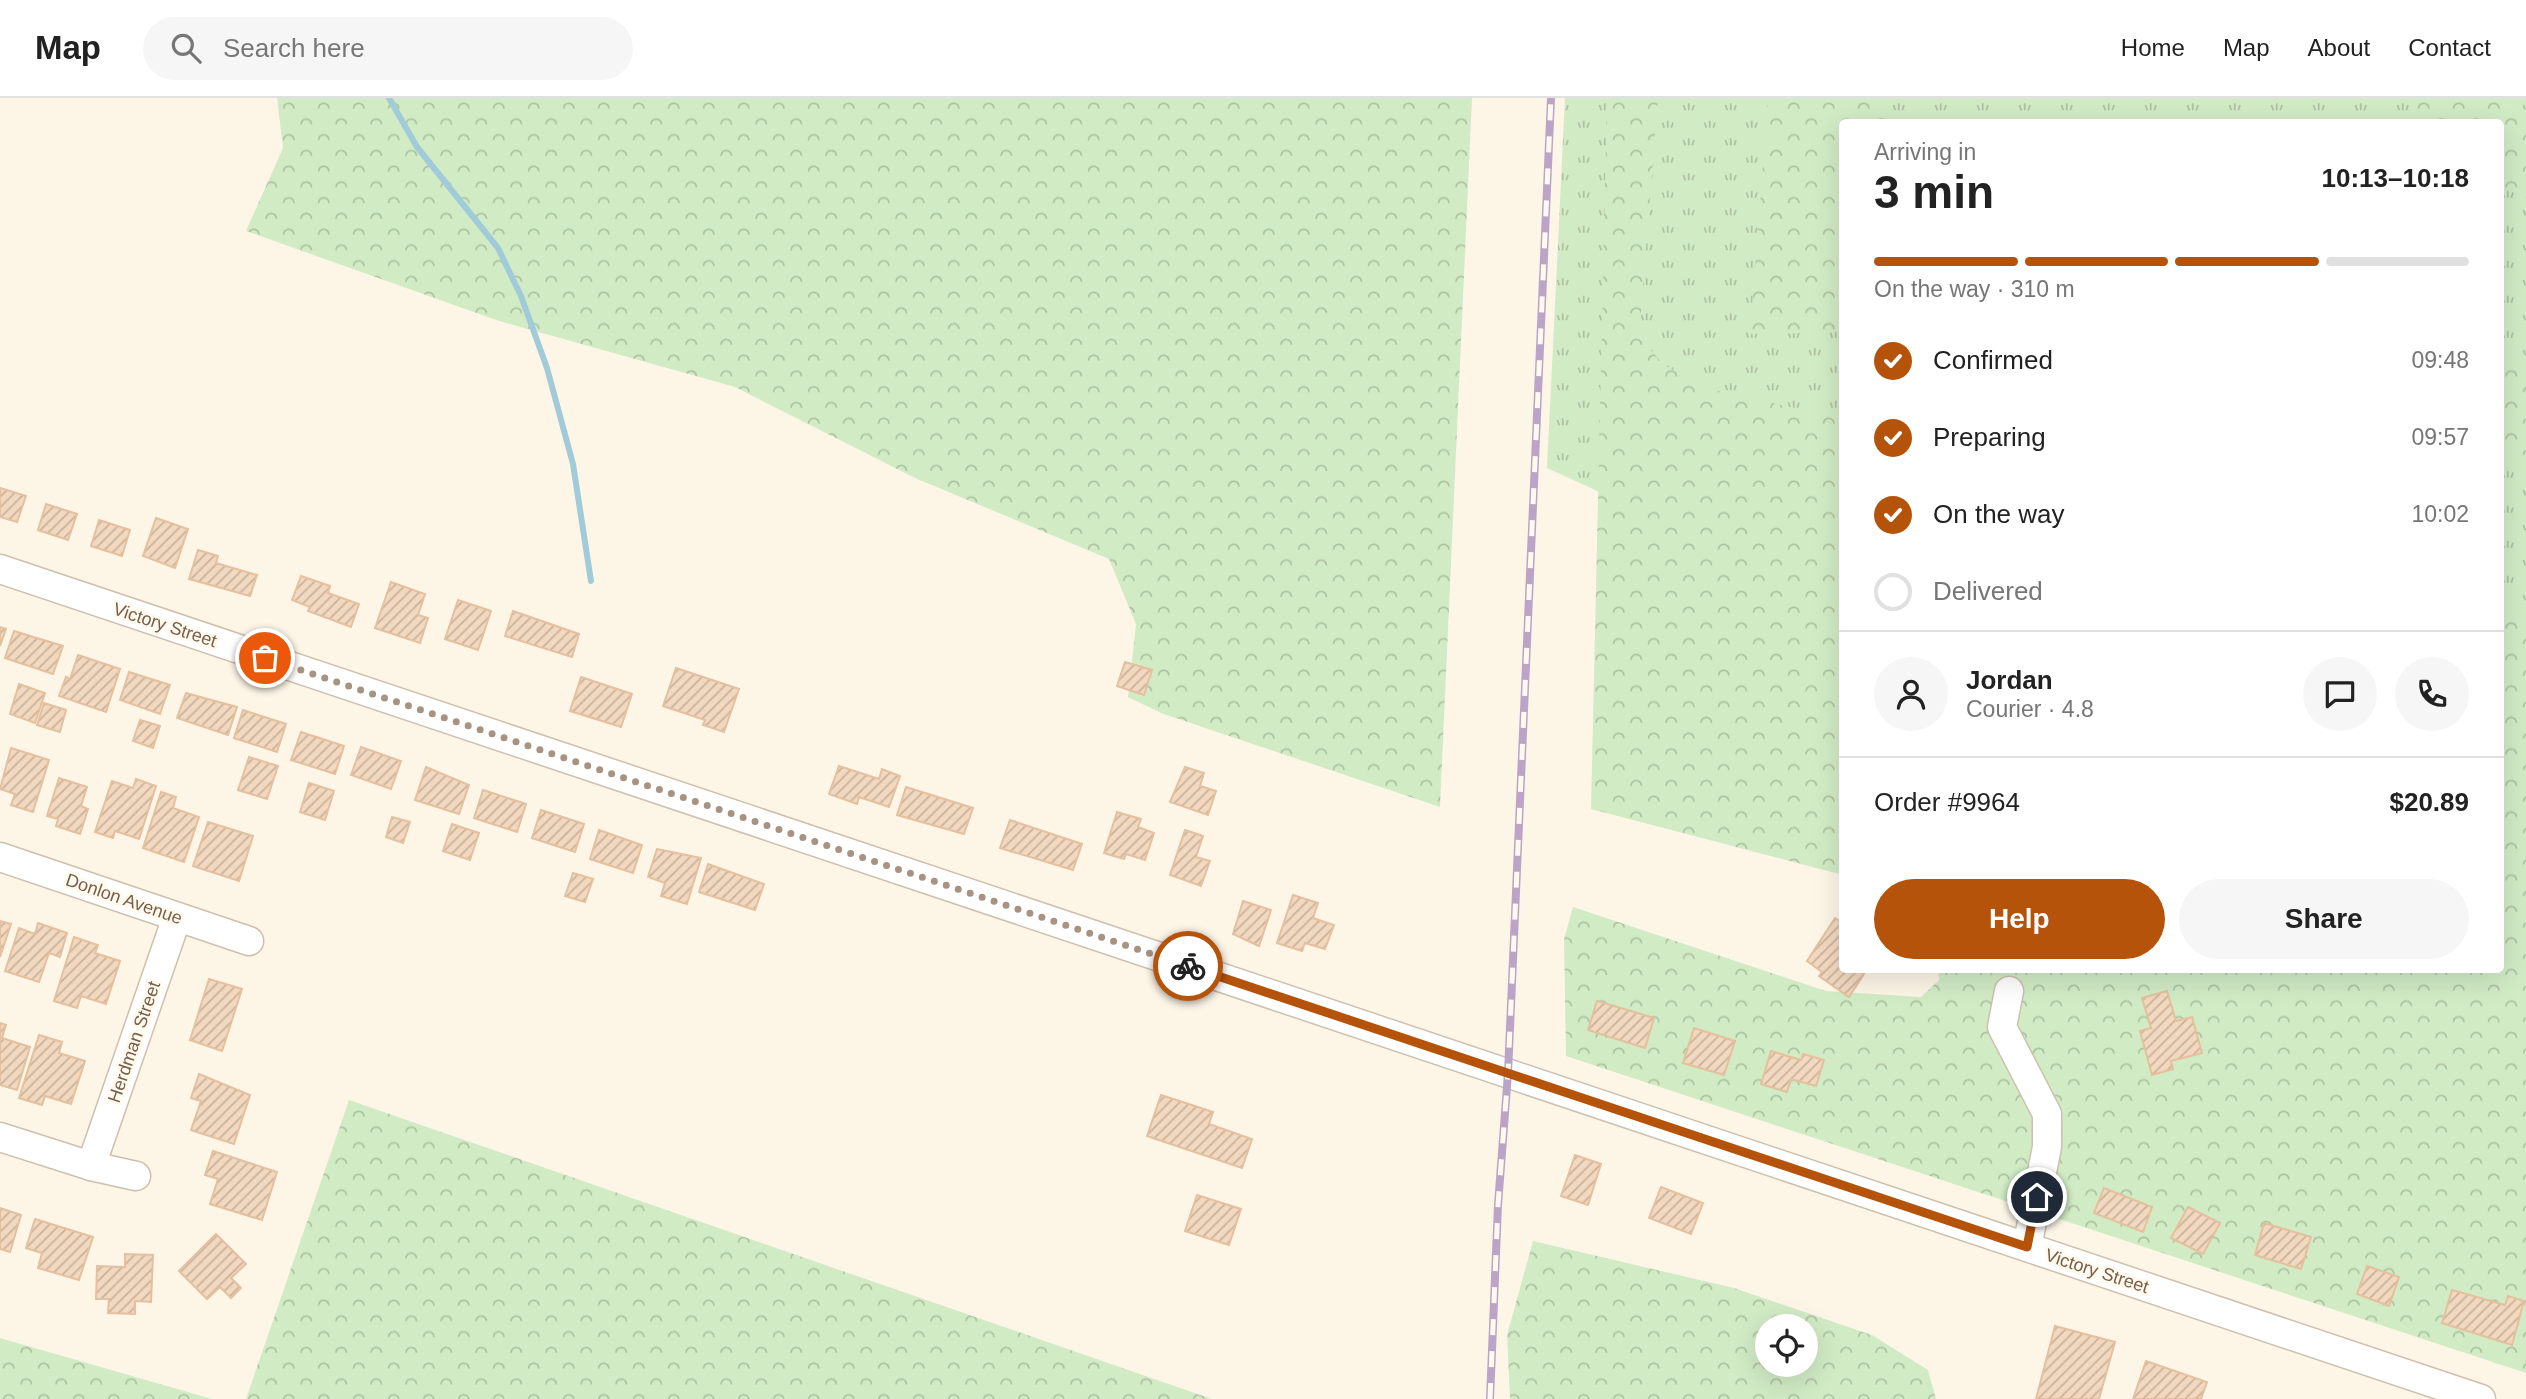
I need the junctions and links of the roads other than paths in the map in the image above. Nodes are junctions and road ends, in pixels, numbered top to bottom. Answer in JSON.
{"nodes":[{"id":1,"x":0,"y":569,"type":"edge"},
{"id":2,"x":0,"y":857,"type":"edge"},
{"id":3,"x":177,"y":917,"type":"junction"},
{"id":4,"x":248,"y":941,"type":"dead end"},
{"id":5,"x":2008,"y":991,"type":"dead end"},
{"id":6,"x":0,"y":1137,"type":"edge"},
{"id":7,"x":91,"y":1167,"type":"junction"},
{"id":8,"x":136,"y":1176,"type":"dead end"},
{"id":9,"x":2027,"y":1247,"type":"junction"},
{"id":10,"x":2481,"y":1399,"type":"edge"}],
"edges":[{"from":1,"to":9,"type":"street","name":"Victory Street"},
{"from":2,"to":3,"type":"street","name":"Donlon Avenue"},
{"from":3,"to":4,"type":"street","name":"Donlon Avenue"},
{"from":3,"to":7,"type":"street","name":"Herdman Street"},
{"from":5,"to":9,"type":"street"},
{"from":6,"to":7,"type":"street"},
{"from":7,"to":8,"type":"street"},
{"from":9,"to":10,"type":"street","name":"Victory Street"}]}
